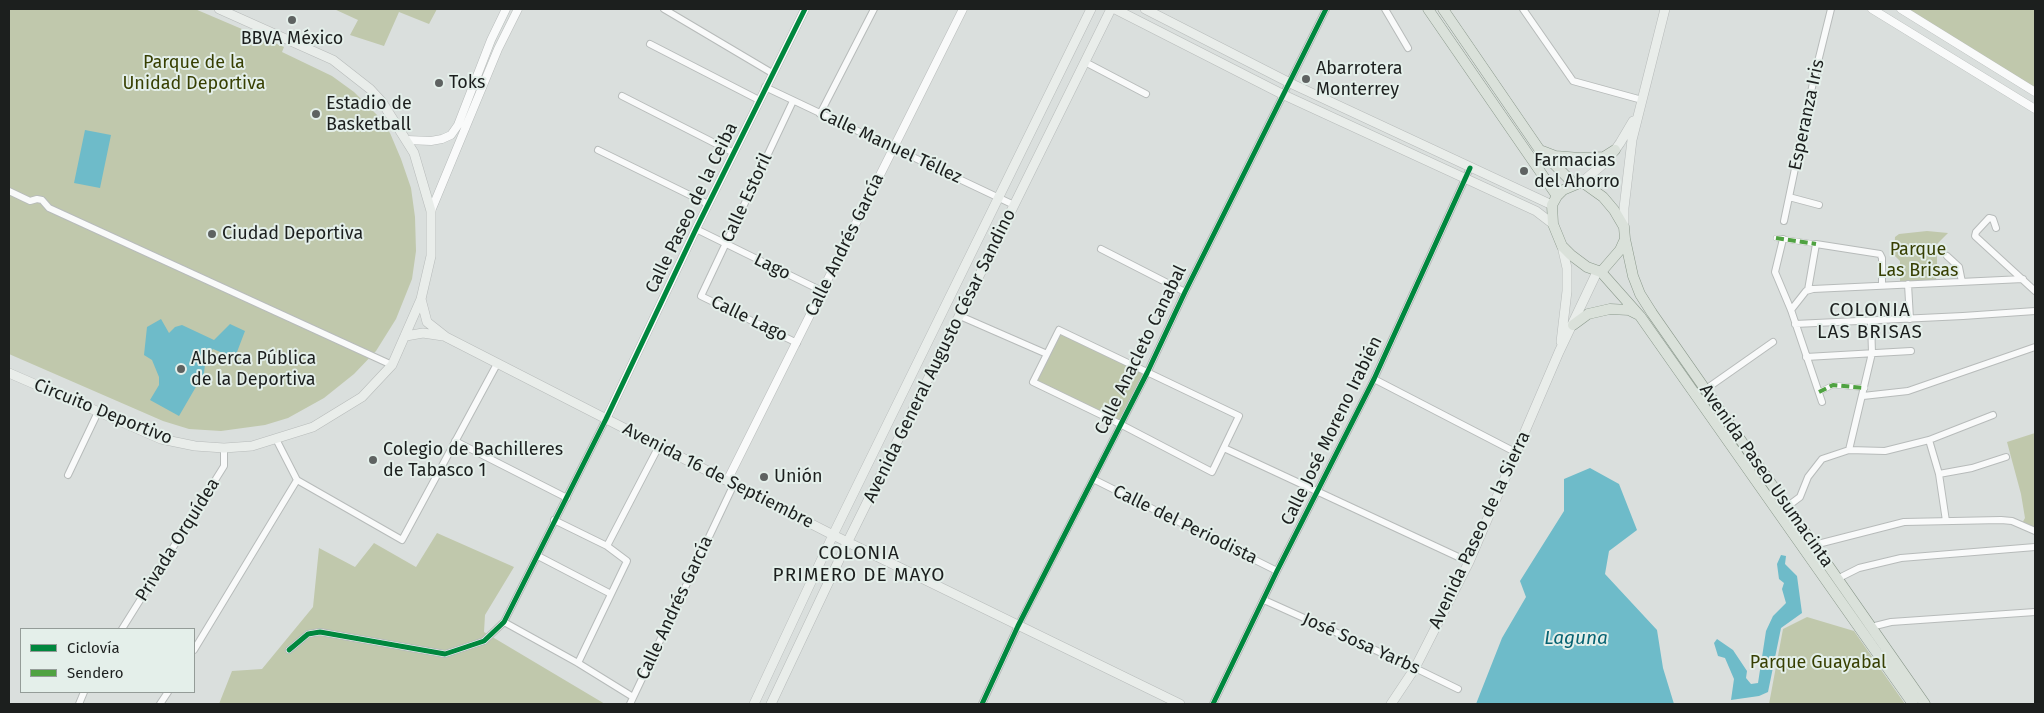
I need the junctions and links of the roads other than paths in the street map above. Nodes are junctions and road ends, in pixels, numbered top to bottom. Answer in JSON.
{"nodes":[{"id":1,"x":219,"y":9,"type":"edge"},
{"id":2,"x":506,"y":9,"type":"edge"},
{"id":3,"x":518,"y":9,"type":"edge"},
{"id":4,"x":664,"y":9,"type":"edge"},
{"id":5,"x":805,"y":9,"type":"edge"},
{"id":6,"x":874,"y":9,"type":"edge"},
{"id":7,"x":963,"y":9,"type":"edge"},
{"id":8,"x":1091,"y":9,"type":"edge"},
{"id":9,"x":1111,"y":9,"type":"edge"},
{"id":10,"x":1115,"y":9,"type":"edge"},
{"id":11,"x":1145,"y":9,"type":"edge"},
{"id":12,"x":1326,"y":9,"type":"edge"},
{"id":13,"x":1385,"y":9,"type":"edge"},
{"id":14,"x":1428,"y":9,"type":"edge"},
{"id":15,"x":1442,"y":9,"type":"edge"},
{"id":16,"x":1523,"y":9,"type":"edge"},
{"id":17,"x":1666,"y":9,"type":"edge"},
{"id":18,"x":1830,"y":9,"type":"edge"},
{"id":19,"x":1872,"y":9,"type":"edge"},
{"id":20,"x":1901,"y":9,"type":"edge"},
{"id":21,"x":1957,"y":43,"type":"junction"},
{"id":22,"x":650,"y":44,"type":"dead end"},
{"id":23,"x":1408,"y":48,"type":"dead end"},
{"id":24,"x":1950,"y":56,"type":"junction"},
{"id":25,"x":1085,"y":62,"type":"junction"},
{"id":26,"x":482,"y":64,"type":"junction"},
{"id":27,"x":491,"y":68,"type":"junction"},
{"id":28,"x":772,"y":73,"type":"junction"},
{"id":29,"x":1290,"y":83,"type":"junction"},
{"id":30,"x":765,"y":87,"type":"junction"},
{"id":31,"x":2035,"y":92,"type":"edge"},
{"id":32,"x":1146,"y":94,"type":"dead end"},
{"id":33,"x":1284,"y":95,"type":"junction"},
{"id":34,"x":622,"y":96,"type":"dead end"},
{"id":35,"x":759,"y":100,"type":"junction"},
{"id":36,"x":1642,"y":100,"type":"junction"},
{"id":37,"x":793,"y":101,"type":"junction"},
{"id":38,"x":2035,"y":109,"type":"edge"},
{"id":39,"x":1638,"y":112,"type":"junction"},
{"id":40,"x":820,"y":114,"type":"junction"},
{"id":41,"x":407,"y":140,"type":"junction"},
{"id":42,"x":1537,"y":147,"type":"junction"},
{"id":43,"x":893,"y":148,"type":"junction"},
{"id":44,"x":598,"y":150,"type":"dead end"},
{"id":45,"x":1615,"y":150,"type":"junction"},
{"id":46,"x":734,"y":152,"type":"junction"},
{"id":47,"x":1470,"y":168,"type":"junction"},
{"id":48,"x":1465,"y":180,"type":"junction"},
{"id":49,"x":1578,"y":183,"type":"junction"},
{"id":50,"x":9,"y":191,"type":"edge"},
{"id":51,"x":1789,"y":197,"type":"junction"},
{"id":52,"x":1000,"y":198,"type":"junction"},
{"id":53,"x":1554,"y":200,"type":"junction"},
{"id":54,"x":708,"y":204,"type":"junction"},
{"id":55,"x":1014,"y":205,"type":"junction"},
{"id":56,"x":1819,"y":205,"type":"dead end"},
{"id":57,"x":431,"y":211,"type":"junction"},
{"id":58,"x":1784,"y":221,"type":"dead end"},
{"id":59,"x":1554,"y":224,"type":"junction"},
{"id":60,"x":1624,"y":227,"type":"junction"},
{"id":61,"x":1996,"y":228,"type":"dead end"},
{"id":62,"x":696,"y":229,"type":"junction"},
{"id":63,"x":1779,"y":238,"type":"joint"},
{"id":64,"x":1625,"y":239,"type":"junction"},
{"id":65,"x":726,"y":244,"type":"junction"},
{"id":66,"x":1816,"y":244,"type":"junction"},
{"id":67,"x":1562,"y":246,"type":"junction"},
{"id":68,"x":1101,"y":249,"type":"dead end"},
{"id":69,"x":1947,"y":256,"type":"dead end"},
{"id":70,"x":1599,"y":272,"type":"junction"},
{"id":71,"x":2023,"y":279,"type":"junction"},
{"id":72,"x":1962,"y":282,"type":"junction"},
{"id":73,"x":1908,"y":284,"type":"junction"},
{"id":74,"x":1882,"y":285,"type":"junction"},
{"id":75,"x":1808,"y":290,"type":"junction"},
{"id":76,"x":822,"y":291,"type":"junction"},
{"id":77,"x":2035,"y":291,"type":"edge"},
{"id":78,"x":1185,"y":292,"type":"junction"},
{"id":79,"x":701,"y":296,"type":"joint"},
{"id":80,"x":421,"y":300,"type":"junction"},
{"id":81,"x":1790,"y":310,"type":"junction"},
{"id":82,"x":2035,"y":311,"type":"edge"},
{"id":83,"x":960,"y":316,"type":"junction"},
{"id":84,"x":1640,"y":316,"type":"junction"},
{"id":85,"x":1910,"y":319,"type":"junction"},
{"id":86,"x":1871,"y":321,"type":"junction"},
{"id":87,"x":1795,"y":324,"type":"junction"},
{"id":88,"x":1572,"y":325,"type":"junction"},
{"id":89,"x":406,"y":336,"type":"junction"},
{"id":90,"x":446,"y":337,"type":"junction"},
{"id":91,"x":1774,"y":342,"type":"dead end"},
{"id":92,"x":797,"y":343,"type":"junction"},
{"id":93,"x":2035,"y":347,"type":"edge"},
{"id":94,"x":1559,"y":352,"type":"junction"},
{"id":95,"x":1912,"y":352,"type":"dead end"},
{"id":96,"x":1872,"y":353,"type":"junction"},
{"id":97,"x":1047,"y":354,"type":"junction"},
{"id":98,"x":1806,"y":357,"type":"junction"},
{"id":99,"x":497,"y":364,"type":"junction"},
{"id":100,"x":392,"y":365,"type":"junction"},
{"id":101,"x":9,"y":373,"type":"edge"},
{"id":102,"x":1147,"y":373,"type":"junction"},
{"id":103,"x":1374,"y":379,"type":"junction"},
{"id":104,"x":1865,"y":388,"type":"junction"},
{"id":105,"x":1706,"y":389,"type":"junction"},
{"id":106,"x":1819,"y":392,"type":"junction"},
{"id":107,"x":1863,"y":396,"type":"junction"},
{"id":108,"x":1822,"y":402,"type":"dead end"},
{"id":109,"x":98,"y":412,"type":"junction"},
{"id":110,"x":1993,"y":415,"type":"dead end"},
{"id":111,"x":606,"y":420,"type":"junction"},
{"id":112,"x":1120,"y":424,"type":"junction"},
{"id":113,"x":276,"y":440,"type":"junction"},
{"id":114,"x":1929,"y":440,"type":"junction"},
{"id":115,"x":455,"y":441,"type":"junction"},
{"id":116,"x":659,"y":446,"type":"junction"},
{"id":117,"x":224,"y":448,"type":"junction"},
{"id":118,"x":1224,"y":448,"type":"junction"},
{"id":119,"x":1849,"y":450,"type":"junction"},
{"id":120,"x":1517,"y":453,"type":"junction"},
{"id":121,"x":2006,"y":457,"type":"dead end"},
{"id":122,"x":1939,"y":474,"type":"junction"},
{"id":123,"x":68,"y":475,"type":"dead end"},
{"id":124,"x":1092,"y":479,"type":"junction"},
{"id":125,"x":297,"y":480,"type":"junction"},
{"id":126,"x":730,"y":482,"type":"junction"},
{"id":127,"x":1318,"y":492,"type":"junction"},
{"id":128,"x":566,"y":498,"type":"junction"},
{"id":129,"x":1788,"y":506,"type":"junction"},
{"id":130,"x":554,"y":520,"type":"junction"},
{"id":131,"x":1946,"y":521,"type":"junction"},
{"id":132,"x":2035,"y":531,"type":"edge"},
{"id":133,"x":833,"y":535,"type":"junction"},
{"id":134,"x":848,"y":541,"type":"junction"},
{"id":135,"x":1814,"y":545,"type":"junction"},
{"id":136,"x":607,"y":546,"type":"junction"},
{"id":137,"x":2035,"y":547,"type":"edge"},
{"id":138,"x":538,"y":556,"type":"junction"},
{"id":139,"x":1468,"y":562,"type":"junction"},
{"id":140,"x":1277,"y":571,"type":"junction"},
{"id":141,"x":1837,"y":579,"type":"junction"},
{"id":142,"x":612,"y":594,"type":"junction"},
{"id":143,"x":1264,"y":600,"type":"junction"},
{"id":144,"x":2035,"y":612,"type":"edge"},
{"id":145,"x":504,"y":622,"type":"junction"},
{"id":146,"x":1018,"y":626,"type":"junction"},
{"id":147,"x":123,"y":628,"type":"edge"},
{"id":148,"x":1871,"y":628,"type":"junction"},
{"id":149,"x":195,"y":648,"type":"edge"},
{"id":150,"x":289,"y":650,"type":"dead end"},
{"id":151,"x":578,"y":663,"type":"junction"},
{"id":152,"x":1415,"y":668,"type":"junction"},
{"id":153,"x":1458,"y":689,"type":"dead end"},
{"id":154,"x":167,"y":693,"type":"edge"},
{"id":155,"x":633,"y":697,"type":"junction"},
{"id":156,"x":160,"y":704,"type":"edge"},
{"id":157,"x":630,"y":704,"type":"edge"},
{"id":158,"x":754,"y":704,"type":"edge"},
{"id":159,"x":771,"y":704,"type":"edge"},
{"id":160,"x":982,"y":704,"type":"edge"},
{"id":161,"x":1180,"y":704,"type":"edge"},
{"id":162,"x":1213,"y":704,"type":"edge"},
{"id":163,"x":1391,"y":704,"type":"edge"},
{"id":164,"x":1913,"y":704,"type":"edge"},
{"id":165,"x":1925,"y":704,"type":"edge"}],
"edges":[{"from":1,"to":41,"type":"main road","name":"Circuito Deportivo"},
{"from":2,"to":26,"type":"street"},
{"from":3,"to":27,"type":"street"},
{"from":4,"to":28,"type":"street"},
{"from":5,"to":28,"type":"street","name":"Calle Paseo de la Ceiba"},
{"from":6,"to":40,"type":"street"},
{"from":7,"to":43,"type":"street","name":"Calle Andrés García"},
{"from":8,"to":52,"type":"main road","name":"Avenida General Augusto César Sandino"},
{"from":9,"to":25,"type":"main road","name":"Avenida General Augusto César Sandino"},
{"from":10,"to":33,"type":"main road"},
{"from":11,"to":29,"type":"main road"},
{"from":12,"to":29,"type":"street","name":"Calle Anacleto Canabal"},
{"from":13,"to":23,"type":"street"},
{"from":14,"to":53,"type":"main road"},
{"from":15,"to":42,"type":"main road"},
{"from":16,"to":36,"type":"street"},
{"from":17,"to":36,"type":"main road"},
{"from":18,"to":51,"type":"street","name":"Esperanza Iris"},
{"from":19,"to":24,"type":"street"},
{"from":20,"to":21,"type":"street"},
{"from":21,"to":24,"type":"street"},
{"from":21,"to":31,"type":"street"},
{"from":22,"to":35,"type":"street"},
{"from":24,"to":38,"type":"street"},
{"from":25,"to":32,"type":"street"},
{"from":25,"to":55,"type":"main road","name":"Avenida General Augusto César Sandino"},
{"from":26,"to":27,"type":"street"},
{"from":26,"to":41,"type":"street"},
{"from":27,"to":57,"type":"street"},
{"from":28,"to":30,"type":"street","name":"Calle Paseo de la Ceiba"},
{"from":29,"to":33,"type":"street","name":"Calle Anacleto Canabal"},
{"from":29,"to":47,"type":"main road"},
{"from":30,"to":35,"type":"street","name":"Calle Paseo de la Ceiba"},
{"from":30,"to":37,"type":"street","name":"Calle Manuel Téllez"},
{"from":33,"to":48,"type":"main road"},
{"from":33,"to":78,"type":"street","name":"Calle Anacleto Canabal"},
{"from":34,"to":46,"type":"street"},
{"from":35,"to":46,"type":"street","name":"Calle Paseo de la Ceiba"},
{"from":36,"to":39,"type":"main road"},
{"from":37,"to":40,"type":"street","name":"Calle Manuel Téllez"},
{"from":37,"to":65,"type":"street","name":"Calle Estoril"},
{"from":39,"to":45,"type":"main road"},
{"from":39,"to":60,"type":"main road"},
{"from":40,"to":43,"type":"street","name":"Calle Manuel Téllez"},
{"from":41,"to":57,"type":"main road","name":"Circuito Deportivo"},
{"from":42,"to":45,"type":"main road"},
{"from":42,"to":49,"type":"main road"},
{"from":43,"to":52,"type":"street","name":"Calle Manuel Téllez"},
{"from":43,"to":76,"type":"street","name":"Calle Andrés García"},
{"from":44,"to":54,"type":"street"},
{"from":45,"to":49,"type":"main road"},
{"from":46,"to":54,"type":"street","name":"Calle Paseo de la Ceiba"},
{"from":47,"to":48,"type":"street","name":"Calle José Moreno Irabién"},
{"from":47,"to":53,"type":"main road"},
{"from":48,"to":59,"type":"main road"},
{"from":48,"to":103,"type":"street","name":"Calle José Moreno Irabién"},
{"from":49,"to":53,"type":"main road"},
{"from":49,"to":60,"type":"main road"},
{"from":50,"to":100,"type":"street"},
{"from":51,"to":56,"type":"street"},
{"from":51,"to":58,"type":"street","name":"Esperanza Iris"},
{"from":52,"to":55,"type":"street","name":"Calle Manuel Téllez"},
{"from":52,"to":133,"type":"main road","name":"Avenida General Augusto César Sandino"},
{"from":53,"to":59,"type":"main road"},
{"from":54,"to":62,"type":"street","name":"Calle Paseo de la Ceiba"},
{"from":55,"to":83,"type":"main road","name":"Avenida General Augusto César Sandino"},
{"from":57,"to":80,"type":"main road","name":"Circuito Deportivo"},
{"from":59,"to":67,"type":"main road"},
{"from":60,"to":64,"type":"main road"},
{"from":61,"to":71,"type":"street"},
{"from":62,"to":65,"type":"street","name":"Lago"},
{"from":62,"to":111,"type":"street","name":"Calle Paseo de la Ceiba"},
{"from":63,"to":66,"type":"street"},
{"from":63,"to":81,"type":"street"},
{"from":64,"to":70,"type":"main road"},
{"from":64,"to":105,"type":"main road","name":"Avenida Paseo Usumacinta"},
{"from":65,"to":76,"type":"street","name":"Lago"},
{"from":65,"to":79,"type":"street","name":"Calle Estoril"},
{"from":66,"to":74,"type":"street"},
{"from":66,"to":75,"type":"street"},
{"from":67,"to":70,"type":"main road"},
{"from":67,"to":94,"type":"main road","name":"Avenida Paseo de la Sierra"},
{"from":68,"to":78,"type":"street"},
{"from":69,"to":72,"type":"street"},
{"from":70,"to":84,"type":"main road","name":"Avenida Paseo Usumacinta"},
{"from":70,"to":88,"type":"main road","name":"Avenida Paseo de la Sierra"},
{"from":71,"to":72,"type":"street"},
{"from":71,"to":77,"type":"street"},
{"from":72,"to":73,"type":"street"},
{"from":73,"to":74,"type":"street"},
{"from":73,"to":85,"type":"street"},
{"from":74,"to":75,"type":"street"},
{"from":75,"to":81,"type":"street"},
{"from":76,"to":92,"type":"street","name":"Calle Andrés García"},
{"from":78,"to":102,"type":"street","name":"Calle Anacleto Canabal"},
{"from":79,"to":92,"type":"street","name":"Calle Lago"},
{"from":80,"to":89,"type":"main road","name":"Circuito Deportivo"},
{"from":80,"to":90,"type":"main road","name":"Avenida 16 de Septiembre"},
{"from":81,"to":87,"type":"street"},
{"from":82,"to":85,"type":"street"},
{"from":83,"to":97,"type":"street"},
{"from":83,"to":134,"type":"main road","name":"Avenida General Augusto César Sandino"},
{"from":84,"to":88,"type":"main road"},
{"from":84,"to":164,"type":"main road","name":"Avenida Paseo Usumacinta"},
{"from":85,"to":86,"type":"street"},
{"from":86,"to":87,"type":"street"},
{"from":86,"to":96,"type":"street"},
{"from":87,"to":98,"type":"street"},
{"from":88,"to":94,"type":"main road","name":"Avenida Paseo de la Sierra"},
{"from":89,"to":90,"type":"main road","name":"Avenida 16 de Septiembre"},
{"from":89,"to":100,"type":"main road","name":"Circuito Deportivo"},
{"from":90,"to":99,"type":"main road","name":"Avenida 16 de Septiembre"},
{"from":91,"to":105,"type":"street"},
{"from":92,"to":126,"type":"street","name":"Calle Andrés García"},
{"from":93,"to":107,"type":"street"},
{"from":94,"to":120,"type":"main road","name":"Avenida Paseo de la Sierra"},
{"from":95,"to":96,"type":"street"},
{"from":96,"to":98,"type":"street"},
{"from":96,"to":104,"type":"street"},
{"from":97,"to":102,"type":"street"},
{"from":97,"to":112,"type":"street"},
{"from":98,"to":106,"type":"street"},
{"from":99,"to":111,"type":"main road","name":"Avenida 16 de Septiembre"},
{"from":99,"to":115,"type":"street"},
{"from":100,"to":113,"type":"main road","name":"Circuito Deportivo"},
{"from":101,"to":109,"type":"main road","name":"Circuito Deportivo"},
{"from":102,"to":112,"type":"street","name":"Calle Anacleto Canabal"},
{"from":102,"to":118,"type":"street"},
{"from":103,"to":120,"type":"street"},
{"from":103,"to":127,"type":"street","name":"Calle José Moreno Irabién"},
{"from":104,"to":106,"type":"street"},
{"from":104,"to":107,"type":"street"},
{"from":105,"to":129,"type":"main road","name":"Avenida Paseo Usumacinta"},
{"from":106,"to":108,"type":"street"},
{"from":107,"to":119,"type":"street"},
{"from":109,"to":117,"type":"main road","name":"Circuito Deportivo"},
{"from":109,"to":123,"type":"street"},
{"from":110,"to":114,"type":"street"},
{"from":111,"to":116,"type":"main road","name":"Avenida 16 de Septiembre"},
{"from":111,"to":128,"type":"street"},
{"from":112,"to":118,"type":"street"},
{"from":112,"to":124,"type":"street","name":"Calle Anacleto Canabal"},
{"from":113,"to":117,"type":"main road","name":"Circuito Deportivo"},
{"from":113,"to":125,"type":"street"},
{"from":114,"to":119,"type":"street"},
{"from":114,"to":122,"type":"street"},
{"from":115,"to":125,"type":"street"},
{"from":115,"to":128,"type":"street"},
{"from":116,"to":126,"type":"main road","name":"Avenida 16 de Septiembre"},
{"from":116,"to":136,"type":"street"},
{"from":117,"to":147,"type":"street","name":"Privada Orquídea"},
{"from":118,"to":127,"type":"street"},
{"from":119,"to":129,"type":"street"},
{"from":120,"to":139,"type":"main road","name":"Avenida Paseo de la Sierra"},
{"from":121,"to":122,"type":"street"},
{"from":122,"to":131,"type":"street"},
{"from":124,"to":140,"type":"street","name":"Calle del Periodista"},
{"from":124,"to":146,"type":"street","name":"Calle Anacleto Canabal"},
{"from":125,"to":149,"type":"street"},
{"from":126,"to":133,"type":"main road","name":"Avenida 16 de Septiembre"},
{"from":126,"to":155,"type":"street","name":"Calle Andrés García"},
{"from":127,"to":139,"type":"street"},
{"from":127,"to":140,"type":"street","name":"Calle José Moreno Irabién"},
{"from":128,"to":130,"type":"street"},
{"from":129,"to":135,"type":"main road","name":"Avenida Paseo Usumacinta"},
{"from":130,"to":136,"type":"street"},
{"from":130,"to":138,"type":"street"},
{"from":131,"to":132,"type":"street"},
{"from":131,"to":135,"type":"street"},
{"from":133,"to":134,"type":"main road","name":"Avenida 16 de Septiembre"},
{"from":133,"to":158,"type":"main road","name":"Avenida General Augusto César Sandino"},
{"from":134,"to":146,"type":"main road","name":"Avenida 16 de Septiembre"},
{"from":134,"to":159,"type":"main road","name":"Avenida General Augusto César Sandino"},
{"from":135,"to":141,"type":"main road","name":"Avenida Paseo Usumacinta"},
{"from":136,"to":142,"type":"street"},
{"from":137,"to":141,"type":"street"},
{"from":138,"to":142,"type":"street"},
{"from":138,"to":145,"type":"street"},
{"from":139,"to":152,"type":"main road","name":"Avenida Paseo de la Sierra"},
{"from":140,"to":143,"type":"street","name":"Calle José Moreno Irabién"},
{"from":141,"to":148,"type":"main road","name":"Avenida Paseo Usumacinta"},
{"from":142,"to":151,"type":"street"},
{"from":143,"to":152,"type":"street","name":"José Sosa Yarbs"},
{"from":143,"to":162,"type":"street","name":"Calle José Moreno Irabién"},
{"from":144,"to":148,"type":"street"},
{"from":145,"to":150,"type":"street"},
{"from":145,"to":151,"type":"street"},
{"from":146,"to":160,"type":"street","name":"Calle Anacleto Canabal"},
{"from":146,"to":161,"type":"main road","name":"Avenida 16 de Septiembre"},
{"from":148,"to":165,"type":"main road","name":"Avenida Paseo Usumacinta"},
{"from":151,"to":155,"type":"street"},
{"from":152,"to":153,"type":"street","name":"José Sosa Yarbs"},
{"from":152,"to":163,"type":"main road","name":"Avenida Paseo de la Sierra"},
{"from":154,"to":156,"type":"street"},
{"from":155,"to":157,"type":"street","name":"Calle Andrés García"}]}
